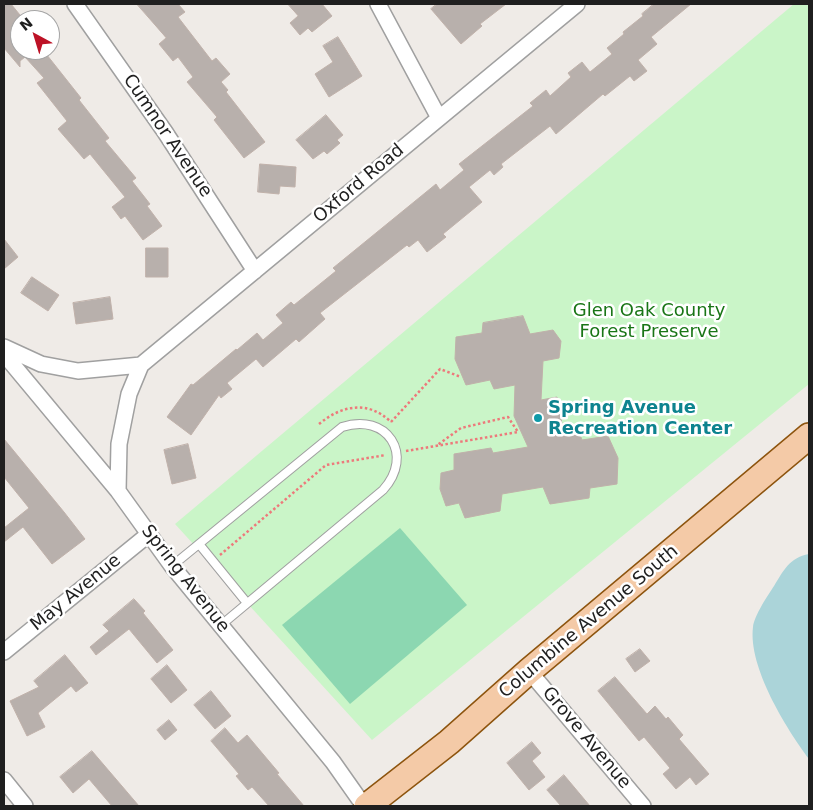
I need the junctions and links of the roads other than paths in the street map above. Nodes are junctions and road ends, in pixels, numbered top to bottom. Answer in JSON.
{"nodes":[{"id":1,"x":75,"y":4,"type":"edge"},
{"id":2,"x":378,"y":4,"type":"edge"},
{"id":3,"x":577,"y":4,"type":"edge"},
{"id":4,"x":439,"y":118,"type":"junction"},
{"id":5,"x":256,"y":271,"type":"junction"},
{"id":6,"x":4,"y":347,"type":"edge"},
{"id":7,"x":4,"y":354,"type":"edge"},
{"id":8,"x":141,"y":365,"type":"junction"},
{"id":9,"x":809,"y":436,"type":"edge"},
{"id":10,"x":118,"y":491,"type":"junction"},
{"id":11,"x":149,"y":534,"type":"junction"},
{"id":12,"x":200,"y":544,"type":"junction"},
{"id":13,"x":172,"y":566,"type":"junction"},
{"id":14,"x":247,"y":604,"type":"junction"},
{"id":15,"x":220,"y":626,"type":"junction"},
{"id":16,"x":4,"y":652,"type":"edge"},
{"id":17,"x":529,"y":671,"type":"junction"},
{"id":18,"x":4,"y":780,"type":"edge"},
{"id":19,"x":25,"y":806,"type":"edge"},
{"id":20,"x":366,"y":806,"type":"edge"},
{"id":21,"x":643,"y":806,"type":"edge"}],
"edges":[{"from":1,"to":5,"type":"street","name":"Cumnor Avenue"},
{"from":2,"to":4,"type":"street"},
{"from":3,"to":4,"type":"street","name":"Oxford Road"},
{"from":4,"to":5,"type":"street","name":"Oxford Road"},
{"from":5,"to":8,"type":"street","name":"Oxford Road"},
{"from":6,"to":8,"type":"street"},
{"from":7,"to":10,"type":"street","name":"Spring Avenue"},
{"from":8,"to":10,"type":"street","name":"Oxford Road"},
{"from":9,"to":17,"type":"main road","name":"Columbine Avenue South"},
{"from":10,"to":11,"type":"street","name":"Spring Avenue"},
{"from":11,"to":13,"type":"street","name":"Spring Avenue"},
{"from":11,"to":16,"type":"street","name":"May Avenue"},
{"from":12,"to":13,"type":"lane"},
{"from":12,"to":14,"type":"lane"},
{"from":12,"to":14,"type":"lane"},
{"from":13,"to":15,"type":"street","name":"Spring Avenue"},
{"from":14,"to":15,"type":"lane"},
{"from":15,"to":20,"type":"street","name":"Spring Avenue"},
{"from":17,"to":20,"type":"main road","name":"Columbine Avenue South"},
{"from":17,"to":21,"type":"street","name":"Grove Avenue"},
{"from":18,"to":19,"type":"street"}]}
